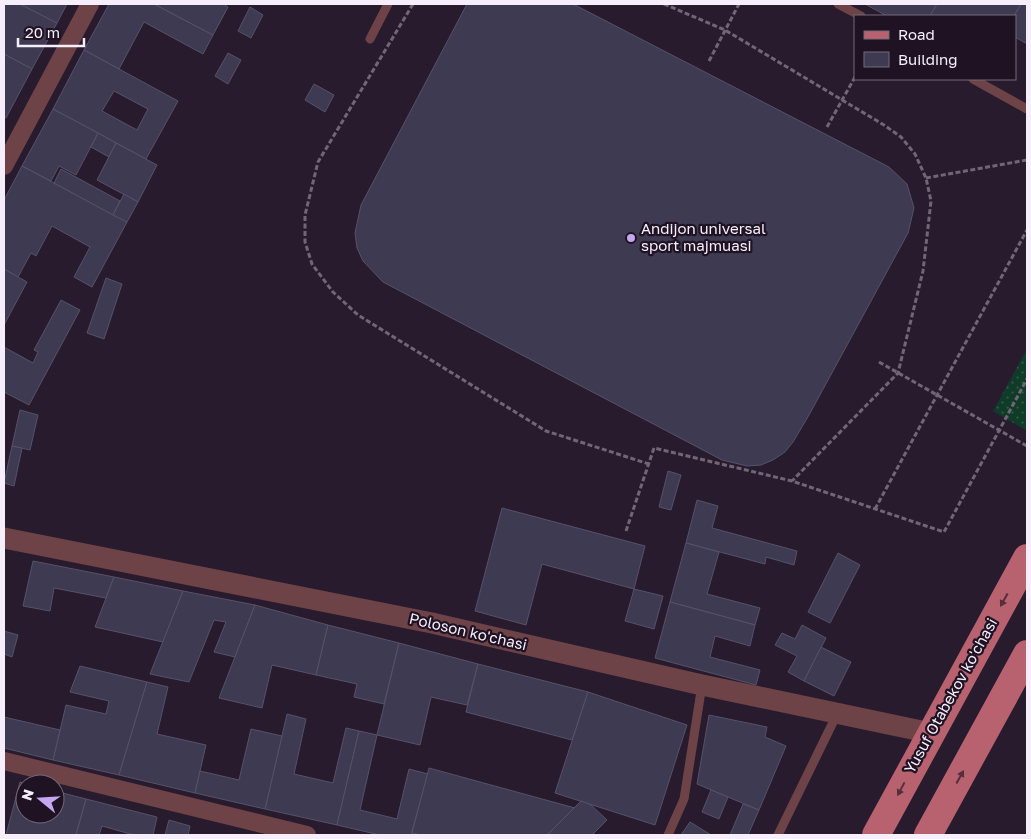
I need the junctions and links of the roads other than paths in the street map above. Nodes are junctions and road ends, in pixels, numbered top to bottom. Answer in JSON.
{"nodes":[{"id":1,"x":90,"y":4,"type":"edge"},
{"id":2,"x":388,"y":4,"type":"edge"},
{"id":3,"x":838,"y":4,"type":"edge"},
{"id":4,"x":859,"y":15,"type":"edge"},
{"id":5,"x":370,"y":38,"type":"dead end"},
{"id":6,"x":975,"y":80,"type":"edge"},
{"id":7,"x":1027,"y":109,"type":"edge"},
{"id":8,"x":4,"y":166,"type":"edge"},
{"id":9,"x":4,"y":538,"type":"edge"},
{"id":10,"x":1027,"y":558,"type":"edge"},
{"id":11,"x":1027,"y":654,"type":"edge"},
{"id":12,"x":702,"y":685,"type":"junction"},
{"id":13,"x":838,"y":712,"type":"junction"},
{"id":14,"x":931,"y":733,"type":"junction"},
{"id":15,"x":4,"y":761,"type":"edge"},
{"id":16,"x":307,"y":835,"type":"edge"},
{"id":17,"x":668,"y":835,"type":"edge"},
{"id":18,"x":778,"y":835,"type":"edge"},
{"id":19,"x":876,"y":835,"type":"edge"},
{"id":20,"x":928,"y":835,"type":"edge"}],
"edges":[{"from":1,"to":8,"type":"street"},
{"from":2,"to":5,"type":"lane"},
{"from":3,"to":4,"type":"lane"},
{"from":6,"to":7,"type":"lane"},
{"from":9,"to":12,"type":"street","name":"Poloson ko'chasi"},
{"from":10,"to":14,"type":"main road","name":"Yusuf Otabekov ko'chasi","one_way":true},
{"from":20,"to":11,"type":"main road","one_way":true},
{"from":12,"to":13,"type":"street","name":"Poloson ko'chasi"},
{"from":12,"to":17,"type":"lane"},
{"from":13,"to":14,"type":"street","name":"Poloson ko'chasi"},
{"from":13,"to":18,"type":"lane"},
{"from":14,"to":19,"type":"main road","name":"Yusuf Otabekov ko'chasi","one_way":true},
{"from":15,"to":16,"type":"street"}]}
